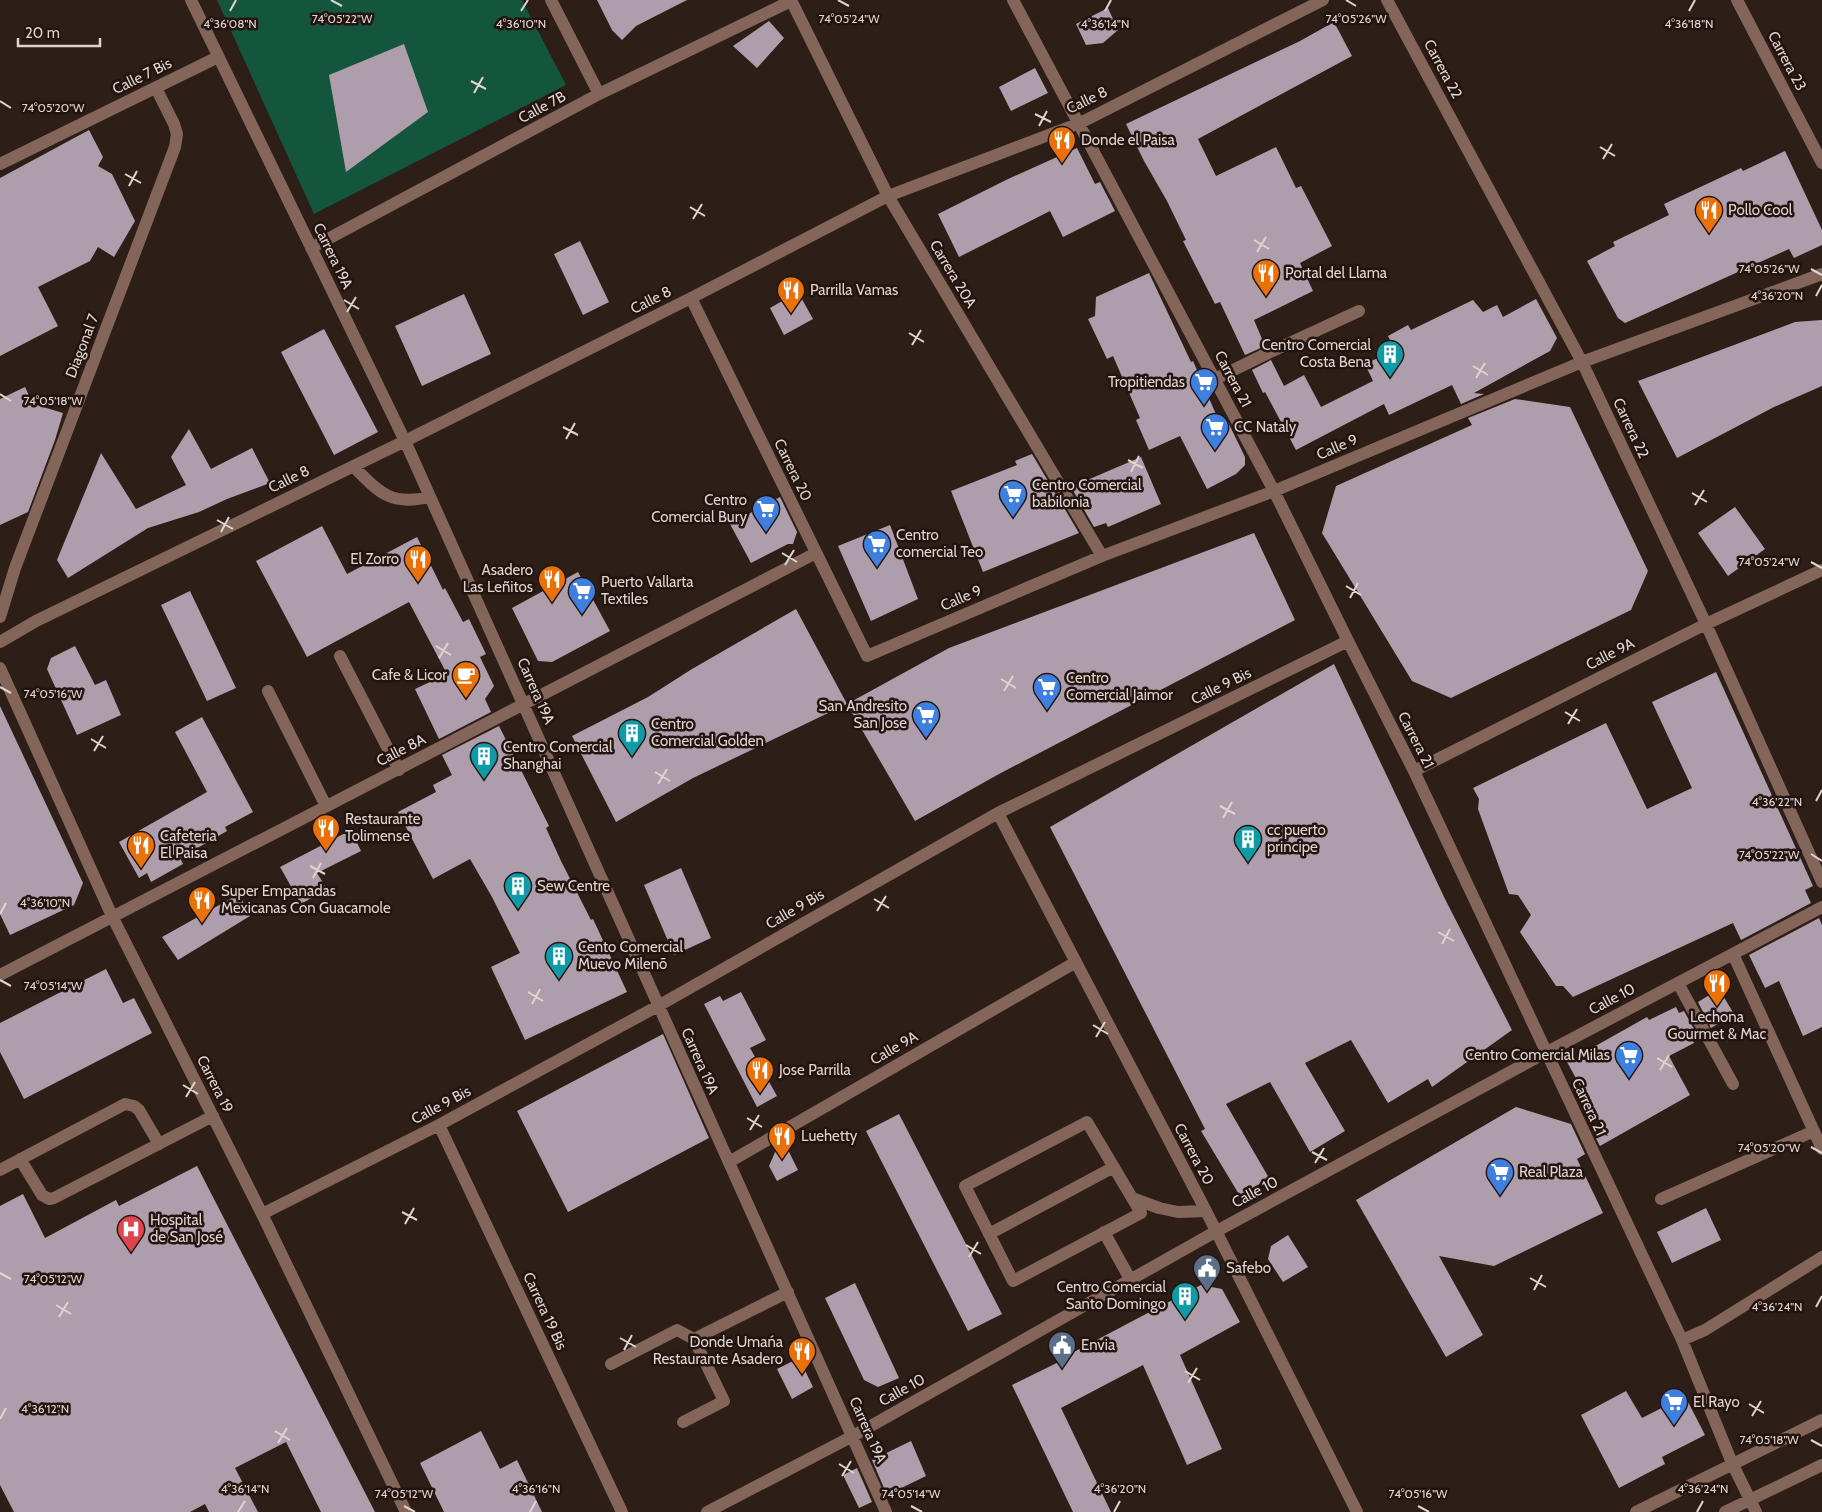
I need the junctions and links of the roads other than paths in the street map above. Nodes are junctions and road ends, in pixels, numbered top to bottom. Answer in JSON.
{"nodes":[{"id":1,"x":191,"y":0,"type":"edge"},
{"id":2,"x":551,"y":0,"type":"edge"},
{"id":3,"x":791,"y":0,"type":"edge"},
{"id":4,"x":1013,"y":0,"type":"edge"},
{"id":5,"x":1323,"y":0,"type":"edge"},
{"id":6,"x":1387,"y":0,"type":"edge"},
{"id":7,"x":1737,"y":0,"type":"edge"},
{"id":8,"x":218,"y":57,"type":"junction"},
{"id":9,"x":156,"y":88,"type":"junction"},
{"id":10,"x":599,"y":94,"type":"junction"},
{"id":11,"x":1080,"y":123,"type":"junction"},
{"id":12,"x":1822,"y":163,"type":"edge"},
{"id":13,"x":0,"y":164,"type":"edge"},
{"id":14,"x":888,"y":196,"type":"junction"},
{"id":15,"x":311,"y":248,"type":"junction"},
{"id":16,"x":1822,"y":274,"type":"edge"},
{"id":17,"x":692,"y":298,"type":"junction"},
{"id":18,"x":1359,"y":311,"type":"dead end"},
{"id":19,"x":1582,"y":362,"type":"junction"},
{"id":20,"x":1215,"y":379,"type":"junction"},
{"id":21,"x":404,"y":441,"type":"junction"},
{"id":22,"x":353,"y":466,"type":"junction"},
{"id":23,"x":1274,"y":491,"type":"junction"},
{"id":24,"x":430,"y":497,"type":"junction"},
{"id":25,"x":816,"y":553,"type":"junction"},
{"id":26,"x":1102,"y":556,"type":"junction"},
{"id":27,"x":1822,"y":570,"type":"edge"},
{"id":28,"x":0,"y":617,"type":"edge"},
{"id":29,"x":1706,"y":624,"type":"junction"},
{"id":30,"x":1348,"y":641,"type":"junction"},
{"id":31,"x":0,"y":642,"type":"edge"},
{"id":32,"x":340,"y":656,"type":"dead end"},
{"id":33,"x":867,"y":656,"type":"joint"},
{"id":34,"x":0,"y":668,"type":"edge"},
{"id":35,"x":268,"y":691,"type":"dead end"},
{"id":36,"x":524,"y":704,"type":"junction"},
{"id":37,"x":399,"y":770,"type":"junction"},
{"id":38,"x":1414,"y":772,"type":"junction"},
{"id":39,"x":326,"y":806,"type":"junction"},
{"id":40,"x":998,"y":813,"type":"junction"},
{"id":41,"x":1822,"y":882,"type":"edge"},
{"id":42,"x":1822,"y":907,"type":"edge"},
{"id":43,"x":112,"y":916,"type":"junction"},
{"id":44,"x":1733,"y":954,"type":"junction"},
{"id":45,"x":1076,"y":962,"type":"junction"},
{"id":46,"x":0,"y":975,"type":"edge"},
{"id":47,"x":1678,"y":983,"type":"junction"},
{"id":48,"x":658,"y":1006,"type":"junction"},
{"id":49,"x":1546,"y":1053,"type":"junction"},
{"id":50,"x":1733,"y":1084,"type":"dead end"},
{"id":51,"x":213,"y":1116,"type":"junction"},
{"id":52,"x":439,"y":1125,"type":"junction"},
{"id":53,"x":1814,"y":1131,"type":"junction"},
{"id":54,"x":159,"y":1144,"type":"junction"},
{"id":55,"x":1822,"y":1149,"type":"edge"},
{"id":56,"x":20,"y":1159,"type":"junction"},
{"id":57,"x":728,"y":1162,"type":"junction"},
{"id":58,"x":1114,"y":1167,"type":"junction"},
{"id":59,"x":0,"y":1170,"type":"edge"},
{"id":60,"x":1132,"y":1198,"type":"junction"},
{"id":61,"x":1661,"y":1199,"type":"dead end"},
{"id":62,"x":1206,"y":1211,"type":"junction"},
{"id":63,"x":262,"y":1214,"type":"junction"},
{"id":64,"x":1104,"y":1232,"type":"junction"},
{"id":65,"x":1215,"y":1232,"type":"junction"},
{"id":66,"x":989,"y":1234,"type":"junction"},
{"id":67,"x":1822,"y":1257,"type":"edge"},
{"id":68,"x":1130,"y":1280,"type":"junction"},
{"id":69,"x":788,"y":1292,"type":"junction"},
{"id":70,"x":694,"y":1339,"type":"junction"},
{"id":71,"x":1682,"y":1340,"type":"junction"},
{"id":72,"x":610,"y":1364,"type":"dead end"},
{"id":73,"x":1822,"y":1420,"type":"edge"},
{"id":74,"x":683,"y":1422,"type":"dead end"},
{"id":75,"x":853,"y":1436,"type":"junction"},
{"id":76,"x":1732,"y":1463,"type":"junction"},
{"id":77,"x":1822,"y":1465,"type":"edge"},
{"id":78,"x":1750,"y":1500,"type":"junction"},
{"id":79,"x":406,"y":1512,"type":"edge"},
{"id":80,"x":622,"y":1512,"type":"edge"},
{"id":81,"x":708,"y":1512,"type":"edge"},
{"id":82,"x":886,"y":1512,"type":"edge"},
{"id":83,"x":1357,"y":1512,"type":"edge"},
{"id":84,"x":1636,"y":1512,"type":"edge"},
{"id":85,"x":1725,"y":1512,"type":"edge"},
{"id":86,"x":1756,"y":1512,"type":"edge"}],
"edges":[{"from":1,"to":8,"type":"street","name":"Carrera 19A"},
{"from":2,"to":10,"type":"street"},
{"from":3,"to":10,"type":"street","name":"Calle 7B"},
{"from":3,"to":14,"type":"street","name":"Carrera 20A"},
{"from":4,"to":11,"type":"street","name":"Carrera 21"},
{"from":5,"to":11,"type":"street","name":"Calle 8"},
{"from":6,"to":19,"type":"street","name":"Carrera 22"},
{"from":7,"to":12,"type":"street","name":"Carrera 23"},
{"from":8,"to":9,"type":"street","name":"Calle 7 Bis"},
{"from":8,"to":15,"type":"street","name":"Carrera 19A"},
{"from":9,"to":13,"type":"street","name":"Calle 7 Bis"},
{"from":9,"to":28,"type":"street","name":"Diagonal 7"},
{"from":10,"to":15,"type":"street","name":"Calle 7B"},
{"from":11,"to":14,"type":"street","name":"Calle 8"},
{"from":11,"to":20,"type":"street","name":"Carrera 21"},
{"from":14,"to":17,"type":"street","name":"Calle 8"},
{"from":14,"to":26,"type":"street","name":"Carrera 20A"},
{"from":15,"to":21,"type":"street","name":"Carrera 19A"},
{"from":16,"to":19,"type":"street","name":"Calle 9"},
{"from":17,"to":21,"type":"street","name":"Calle 8"},
{"from":17,"to":25,"type":"street","name":"Carrera 20"},
{"from":18,"to":20,"type":"street"},
{"from":19,"to":23,"type":"street","name":"Calle 9"},
{"from":19,"to":29,"type":"street","name":"Carrera 22"},
{"from":20,"to":23,"type":"street","name":"Carrera 21"},
{"from":21,"to":22,"type":"street","name":"Calle 8"},
{"from":21,"to":24,"type":"street","name":"Carrera 19A"},
{"from":22,"to":24,"type":"street"},
{"from":22,"to":31,"type":"street","name":"Calle 8"},
{"from":23,"to":26,"type":"street","name":"Calle 9"},
{"from":23,"to":30,"type":"street","name":"Carrera 21"},
{"from":24,"to":36,"type":"street","name":"Carrera 19A"},
{"from":25,"to":33,"type":"street","name":"Carrera 20"},
{"from":25,"to":36,"type":"street","name":"Calle 8A"},
{"from":26,"to":33,"type":"street","name":"Calle 9"},
{"from":27,"to":29,"type":"street","name":"Calle 9A"},
{"from":29,"to":38,"type":"street","name":"Calle 9A"},
{"from":29,"to":41,"type":"street","name":"Carrera 22"},
{"from":30,"to":38,"type":"street","name":"Carrera 21"},
{"from":30,"to":40,"type":"street","name":"Calle 9 Bis"},
{"from":32,"to":37,"type":"street"},
{"from":34,"to":43,"type":"street","name":"Carrera 19"},
{"from":35,"to":39,"type":"street"},
{"from":36,"to":37,"type":"street","name":"Calle 8A"},
{"from":36,"to":48,"type":"street","name":"Carrera 19A"},
{"from":37,"to":39,"type":"street","name":"Calle 8A"},
{"from":38,"to":49,"type":"street","name":"Carrera 21"},
{"from":39,"to":43,"type":"street","name":"Calle 8A"},
{"from":40,"to":45,"type":"street","name":"Carrera 20"},
{"from":40,"to":48,"type":"street","name":"Calle 9 Bis"},
{"from":42,"to":44,"type":"street","name":"Calle 10"},
{"from":43,"to":46,"type":"street","name":"Calle 8A"},
{"from":43,"to":51,"type":"street","name":"Carrera 19"},
{"from":44,"to":47,"type":"street","name":"Calle 10"},
{"from":44,"to":53,"type":"street"},
{"from":45,"to":57,"type":"street","name":"Calle 9A"},
{"from":45,"to":62,"type":"street","name":"Carrera 20"},
{"from":47,"to":49,"type":"street","name":"Calle 10"},
{"from":47,"to":50,"type":"street"},
{"from":48,"to":52,"type":"street","name":"Calle 9 Bis"},
{"from":48,"to":57,"type":"street","name":"Carrera 19A"},
{"from":49,"to":65,"type":"street","name":"Calle 10"},
{"from":49,"to":71,"type":"street","name":"Carrera 21"},
{"from":51,"to":54,"type":"street"},
{"from":51,"to":63,"type":"street","name":"Carrera 19"},
{"from":52,"to":63,"type":"street","name":"Calle 9 Bis"},
{"from":52,"to":80,"type":"street","name":"Carrera 19 Bis"},
{"from":53,"to":55,"type":"street"},
{"from":53,"to":61,"type":"street"},
{"from":54,"to":56,"type":"street"},
{"from":54,"to":56,"type":"street"},
{"from":56,"to":59,"type":"street"},
{"from":57,"to":69,"type":"street","name":"Carrera 19A"},
{"from":58,"to":60,"type":"street"},
{"from":58,"to":66,"type":"street"},
{"from":58,"to":66,"type":"street"},
{"from":60,"to":62,"type":"street"},
{"from":60,"to":64,"type":"street"},
{"from":62,"to":65,"type":"street","name":"Carrera 20"},
{"from":63,"to":79,"type":"street","name":"Carrera 19"},
{"from":64,"to":66,"type":"street"},
{"from":64,"to":68,"type":"street"},
{"from":65,"to":68,"type":"street","name":"Calle 10"},
{"from":65,"to":83,"type":"street","name":"Carrera 20"},
{"from":67,"to":71,"type":"street"},
{"from":68,"to":75,"type":"street","name":"Calle 10"},
{"from":69,"to":70,"type":"street"},
{"from":69,"to":75,"type":"street","name":"Carrera 19A"},
{"from":70,"to":72,"type":"street"},
{"from":70,"to":74,"type":"street"},
{"from":71,"to":76,"type":"street","name":"Carrera 21"},
{"from":73,"to":76,"type":"street"},
{"from":75,"to":81,"type":"street","name":"Calle 10"},
{"from":75,"to":82,"type":"street","name":"Carrera 19A"},
{"from":76,"to":78,"type":"street","name":"Carrera 21"},
{"from":76,"to":84,"type":"street"},
{"from":77,"to":78,"type":"street"},
{"from":78,"to":85,"type":"street"},
{"from":78,"to":86,"type":"street","name":"Carrera 21"}]}
